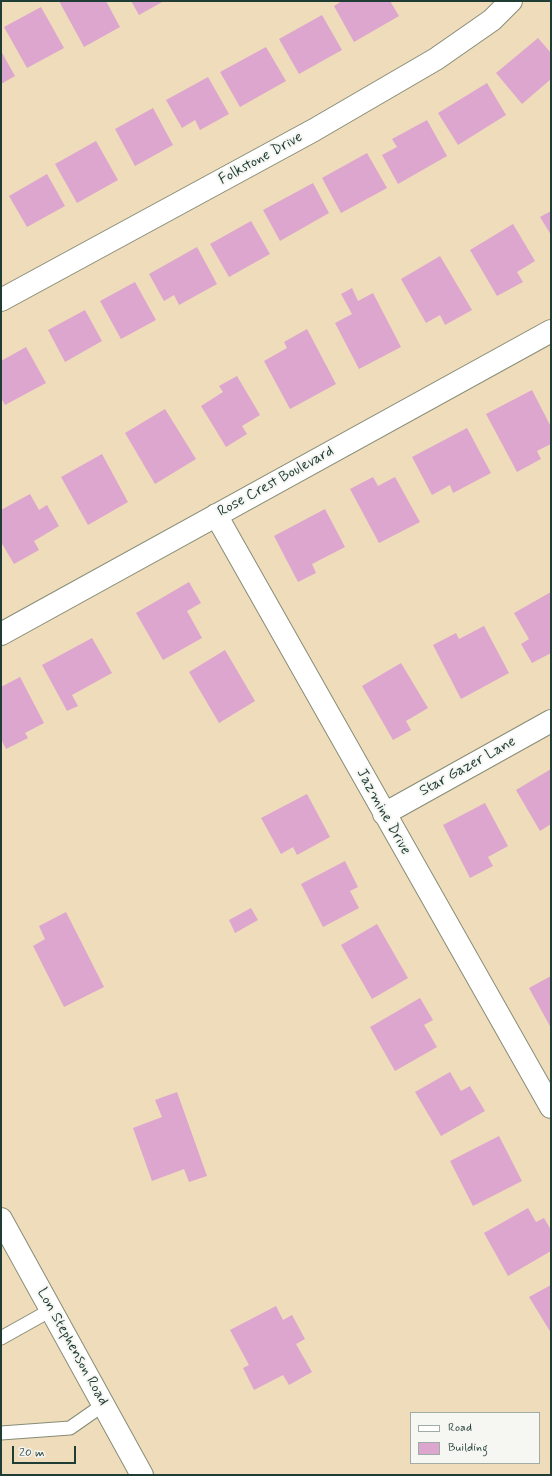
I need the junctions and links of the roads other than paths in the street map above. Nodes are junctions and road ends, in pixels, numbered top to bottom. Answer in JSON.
{"nodes":[{"id":1,"x":511,"y":1,"type":"edge"},
{"id":2,"x":1,"y":300,"type":"edge"},
{"id":3,"x":551,"y":331,"type":"edge"},
{"id":4,"x":216,"y":515,"type":"junction"},
{"id":5,"x":1,"y":634,"type":"edge"},
{"id":6,"x":551,"y":720,"type":"edge"},
{"id":7,"x":384,"y":814,"type":"junction"},
{"id":8,"x":549,"y":1101,"type":"edge"},
{"id":9,"x":1,"y":1219,"type":"edge"},
{"id":10,"x":51,"y":1310,"type":"junction"},
{"id":11,"x":1,"y":1338,"type":"edge"},
{"id":12,"x":103,"y":1405,"type":"junction"},
{"id":13,"x":1,"y":1433,"type":"edge"},
{"id":14,"x":142,"y":1475,"type":"edge"}],
"edges":[{"from":1,"to":2,"type":"street","name":"Folkstone Drive"},
{"from":3,"to":4,"type":"street","name":"Rose Crest Boulevard"},
{"from":4,"to":5,"type":"street","name":"Rose Crest Boulevard"},
{"from":4,"to":7,"type":"street","name":"Jazmine Drive"},
{"from":6,"to":7,"type":"street","name":"Star Gazer Lane"},
{"from":7,"to":8,"type":"street","name":"Jazmine Drive"},
{"from":9,"to":10,"type":"street","name":"Lon Stephenson Road"},
{"from":10,"to":11,"type":"lane"},
{"from":10,"to":12,"type":"street","name":"Lon Stephenson Road"},
{"from":12,"to":13,"type":"lane"},
{"from":12,"to":14,"type":"street","name":"Lon Stephenson Road"}]}
